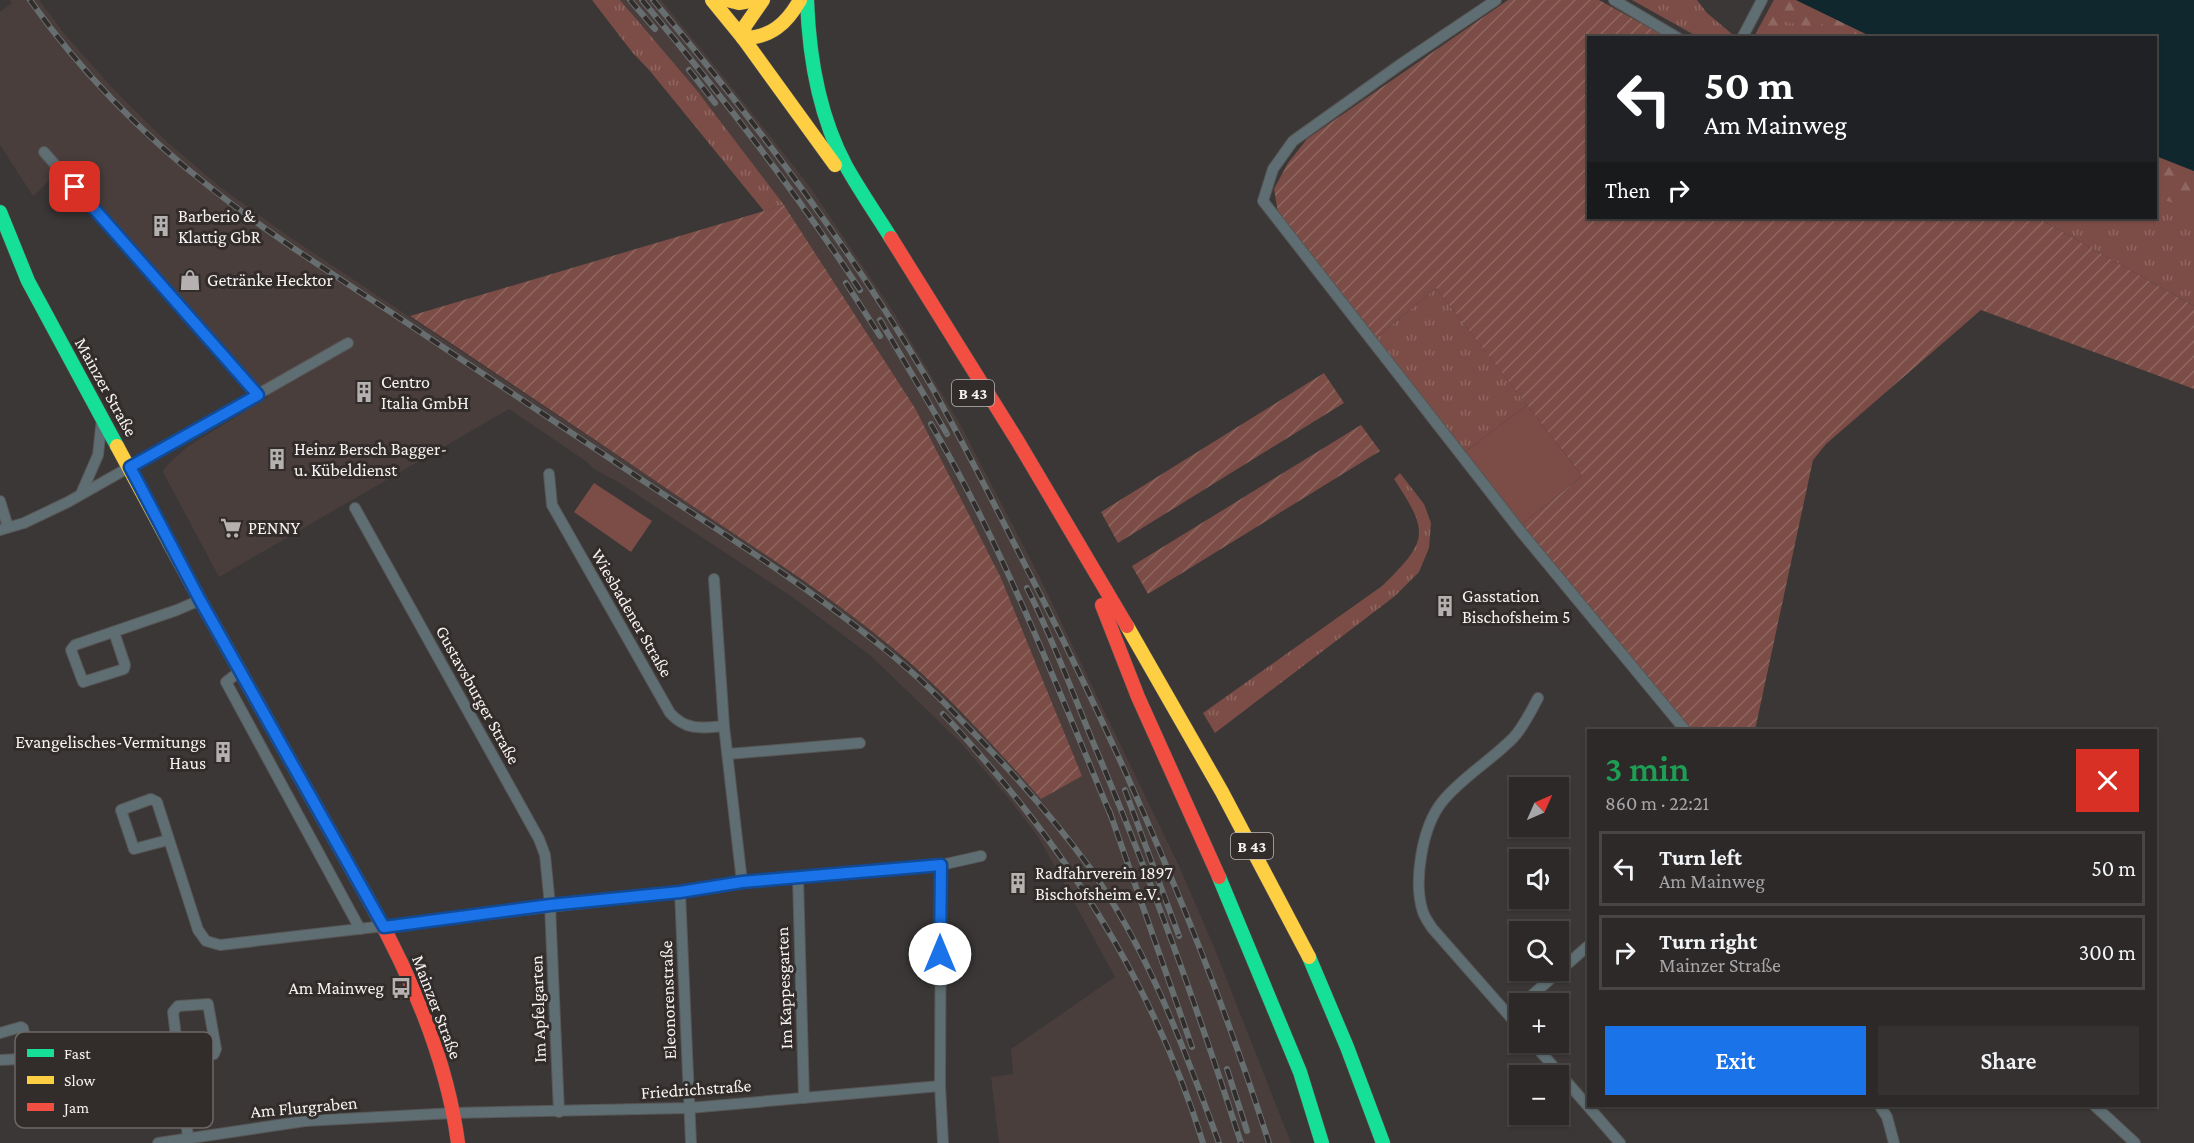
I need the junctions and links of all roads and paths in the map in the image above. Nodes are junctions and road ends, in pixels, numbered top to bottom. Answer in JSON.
{"nodes":[{"id":1,"x":712,"y":0,"type":"edge"},
{"id":2,"x":727,"y":0,"type":"edge"},
{"id":3,"x":755,"y":0,"type":"edge"},
{"id":4,"x":763,"y":0,"type":"edge"},
{"id":5,"x":800,"y":0,"type":"edge"},
{"id":6,"x":807,"y":0,"type":"edge"},
{"id":7,"x":1496,"y":0,"type":"edge"},
{"id":8,"x":1614,"y":0,"type":"edge"},
{"id":9,"x":1762,"y":0,"type":"edge"},
{"id":10,"x":1675,"y":36,"type":"edge"},
{"id":11,"x":1743,"y":36,"type":"edge"},
{"id":12,"x":743,"y":38,"type":"junction"},
{"id":13,"x":44,"y":152,"type":"dead end"},
{"id":14,"x":846,"y":181,"type":"junction"},
{"id":15,"x":0,"y":212,"type":"edge"},
{"id":16,"x":889,"y":236,"type":"junction"},
{"id":17,"x":348,"y":343,"type":"dead end"},
{"id":18,"x":258,"y":395,"type":"junction"},
{"id":19,"x":102,"y":417,"type":"junction"},
{"id":20,"x":130,"y":467,"type":"junction"},
{"id":21,"x":549,"y":474,"type":"dead end"},
{"id":22,"x":81,"y":495,"type":"junction"},
{"id":23,"x":0,"y":501,"type":"edge"},
{"id":24,"x":355,"y":508,"type":"dead end"},
{"id":25,"x":4,"y":529,"type":"edge"},
{"id":26,"x":714,"y":579,"type":"dead end"},
{"id":27,"x":200,"y":600,"type":"junction"},
{"id":28,"x":1102,"y":605,"type":"junction"},
{"id":29,"x":114,"y":632,"type":"junction"},
{"id":30,"x":240,"y":671,"type":"junction"},
{"id":31,"x":1538,"y":698,"type":"dead end"},
{"id":32,"x":724,"y":726,"type":"junction"},
{"id":33,"x":1683,"y":729,"type":"edge"},
{"id":34,"x":860,"y":743,"type":"dead end"},
{"id":35,"x":728,"y":754,"type":"junction"},
{"id":36,"x":168,"y":840,"type":"junction"},
{"id":37,"x":981,"y":856,"type":"dead end"},
{"id":38,"x":941,"y":865,"type":"junction"},
{"id":39,"x":798,"y":878,"type":"junction"},
{"id":40,"x":742,"y":882,"type":"junction"},
{"id":41,"x":680,"y":892,"type":"junction"},
{"id":42,"x":550,"y":905,"type":"junction"},
{"id":43,"x":384,"y":927,"type":"junction"},
{"id":44,"x":360,"y":929,"type":"junction"},
{"id":45,"x":1587,"y":947,"type":"edge"},
{"id":46,"x":1535,"y":993,"type":"edge"},
{"id":47,"x":1508,"y":1015,"type":"edge"},
{"id":48,"x":0,"y":1032,"type":"edge"},
{"id":49,"x":24,"y":1032,"type":"edge"},
{"id":50,"x":177,"y":1032,"type":"edge"},
{"id":51,"x":213,"y":1032,"type":"edge"},
{"id":52,"x":213,"y":1032,"type":"edge"},
{"id":53,"x":1542,"y":1053,"type":"edge"},
{"id":54,"x":213,"y":1054,"type":"edge"},
{"id":55,"x":15,"y":1059,"type":"edge"},
{"id":56,"x":0,"y":1060,"type":"edge"},
{"id":57,"x":940,"y":1086,"type":"junction"},
{"id":58,"x":804,"y":1098,"type":"junction"},
{"id":59,"x":1587,"y":1105,"type":"edge"},
{"id":60,"x":1589,"y":1107,"type":"edge"},
{"id":61,"x":1881,"y":1107,"type":"edge"},
{"id":62,"x":2096,"y":1107,"type":"edge"},
{"id":63,"x":689,"y":1108,"type":"junction"},
{"id":64,"x":559,"y":1112,"type":"junction"},
{"id":65,"x":454,"y":1113,"type":"junction"},
{"id":66,"x":187,"y":1128,"type":"edge"},
{"id":67,"x":188,"y":1137,"type":"junction"},
{"id":68,"x":158,"y":1143,"type":"edge"},
{"id":69,"x":458,"y":1143,"type":"edge"},
{"id":70,"x":691,"y":1143,"type":"edge"},
{"id":71,"x":943,"y":1143,"type":"edge"},
{"id":72,"x":1322,"y":1143,"type":"edge"},
{"id":73,"x":1369,"y":1143,"type":"edge"},
{"id":74,"x":1383,"y":1143,"type":"edge"},
{"id":75,"x":1620,"y":1143,"type":"edge"},
{"id":76,"x":1894,"y":1143,"type":"edge"},
{"id":77,"x":2135,"y":1143,"type":"edge"}],
"edges":[{"from":1,"to":12,"type":"main road","number":"B 43"},
{"from":2,"to":3,"type":"main road"},
{"from":4,"to":12,"type":"main road"},
{"from":5,"to":12,"type":"main road"},
{"from":6,"to":16,"type":"main road"},
{"from":7,"to":33,"type":"street"},
{"from":8,"to":10,"type":"street"},
{"from":9,"to":11,"type":"street"},
{"from":12,"to":14,"type":"main road","number":"B 43"},
{"from":13,"to":18,"type":"street"},
{"from":14,"to":16,"type":"main road","number":"B 43"},
{"from":14,"to":28,"type":"main road","number":"B 43"},
{"from":15,"to":19,"type":"main road","name":"Mainzer Straße"},
{"from":16,"to":74,"type":"main road","number":"B 43"},
{"from":17,"to":18,"type":"street"},
{"from":18,"to":20,"type":"street"},
{"from":19,"to":20,"type":"main road","name":"Mainzer Straße"},
{"from":19,"to":22,"type":"street"},
{"from":20,"to":22,"type":"street"},
{"from":20,"to":27,"type":"main road","name":"Mainzer Straße"},
{"from":21,"to":32,"type":"street","name":"Wiesbadener Straße"},
{"from":22,"to":25,"type":"street"},
{"from":23,"to":25,"type":"street"},
{"from":24,"to":42,"type":"street","name":"Gustavsburger Straße"},
{"from":26,"to":32,"type":"street"},
{"from":27,"to":29,"type":"street"},
{"from":27,"to":30,"type":"main road","name":"Mainzer Straße"},
{"from":28,"to":72,"type":"main road"},
{"from":28,"to":73,"type":"main road","number":"B 43"},
{"from":29,"to":29,"type":"street"},
{"from":30,"to":43,"type":"main road","name":"Mainzer Straße"},
{"from":30,"to":44,"type":"street"},
{"from":31,"to":47,"type":"street"},
{"from":32,"to":35,"type":"street"},
{"from":34,"to":35,"type":"street"},
{"from":35,"to":40,"type":"street"},
{"from":36,"to":36,"type":"street"},
{"from":36,"to":44,"type":"street"},
{"from":37,"to":38,"type":"street"},
{"from":38,"to":39,"type":"street"},
{"from":38,"to":57,"type":"street"},
{"from":39,"to":40,"type":"street"},
{"from":39,"to":58,"type":"street","name":"Im Kappesgarten"},
{"from":40,"to":41,"type":"street"},
{"from":41,"to":42,"type":"street"},
{"from":41,"to":63,"type":"street","name":"Eleonorenstraße"},
{"from":42,"to":43,"type":"street"},
{"from":42,"to":64,"type":"street","name":"Im Apfelgarten"},
{"from":43,"to":44,"type":"street"},
{"from":43,"to":65,"type":"main road","name":"Mainzer Straße"},
{"from":45,"to":46,"type":"street"},
{"from":48,"to":49,"type":"street"},
{"from":50,"to":51,"type":"street"},
{"from":52,"to":54,"type":"street"},
{"from":53,"to":59,"type":"street"},
{"from":55,"to":56,"type":"street"},
{"from":57,"to":58,"type":"street","name":"Friedrichstraße"},
{"from":57,"to":71,"type":"street"},
{"from":58,"to":63,"type":"street","name":"Friedrichstraße"},
{"from":60,"to":75,"type":"street"},
{"from":61,"to":76,"type":"street"},
{"from":62,"to":77,"type":"street"},
{"from":63,"to":64,"type":"street","name":"Friedrichstraße"},
{"from":63,"to":70,"type":"street","name":"Eleonorenstraße"},
{"from":64,"to":65,"type":"street","name":"Friedrichstraße"},
{"from":65,"to":67,"type":"street","name":"Am Flurgraben"},
{"from":65,"to":69,"type":"main road","name":"Mainzer Straße"},
{"from":66,"to":67,"type":"street"},
{"from":67,"to":68,"type":"street","name":"Am Flurgraben"}]}
